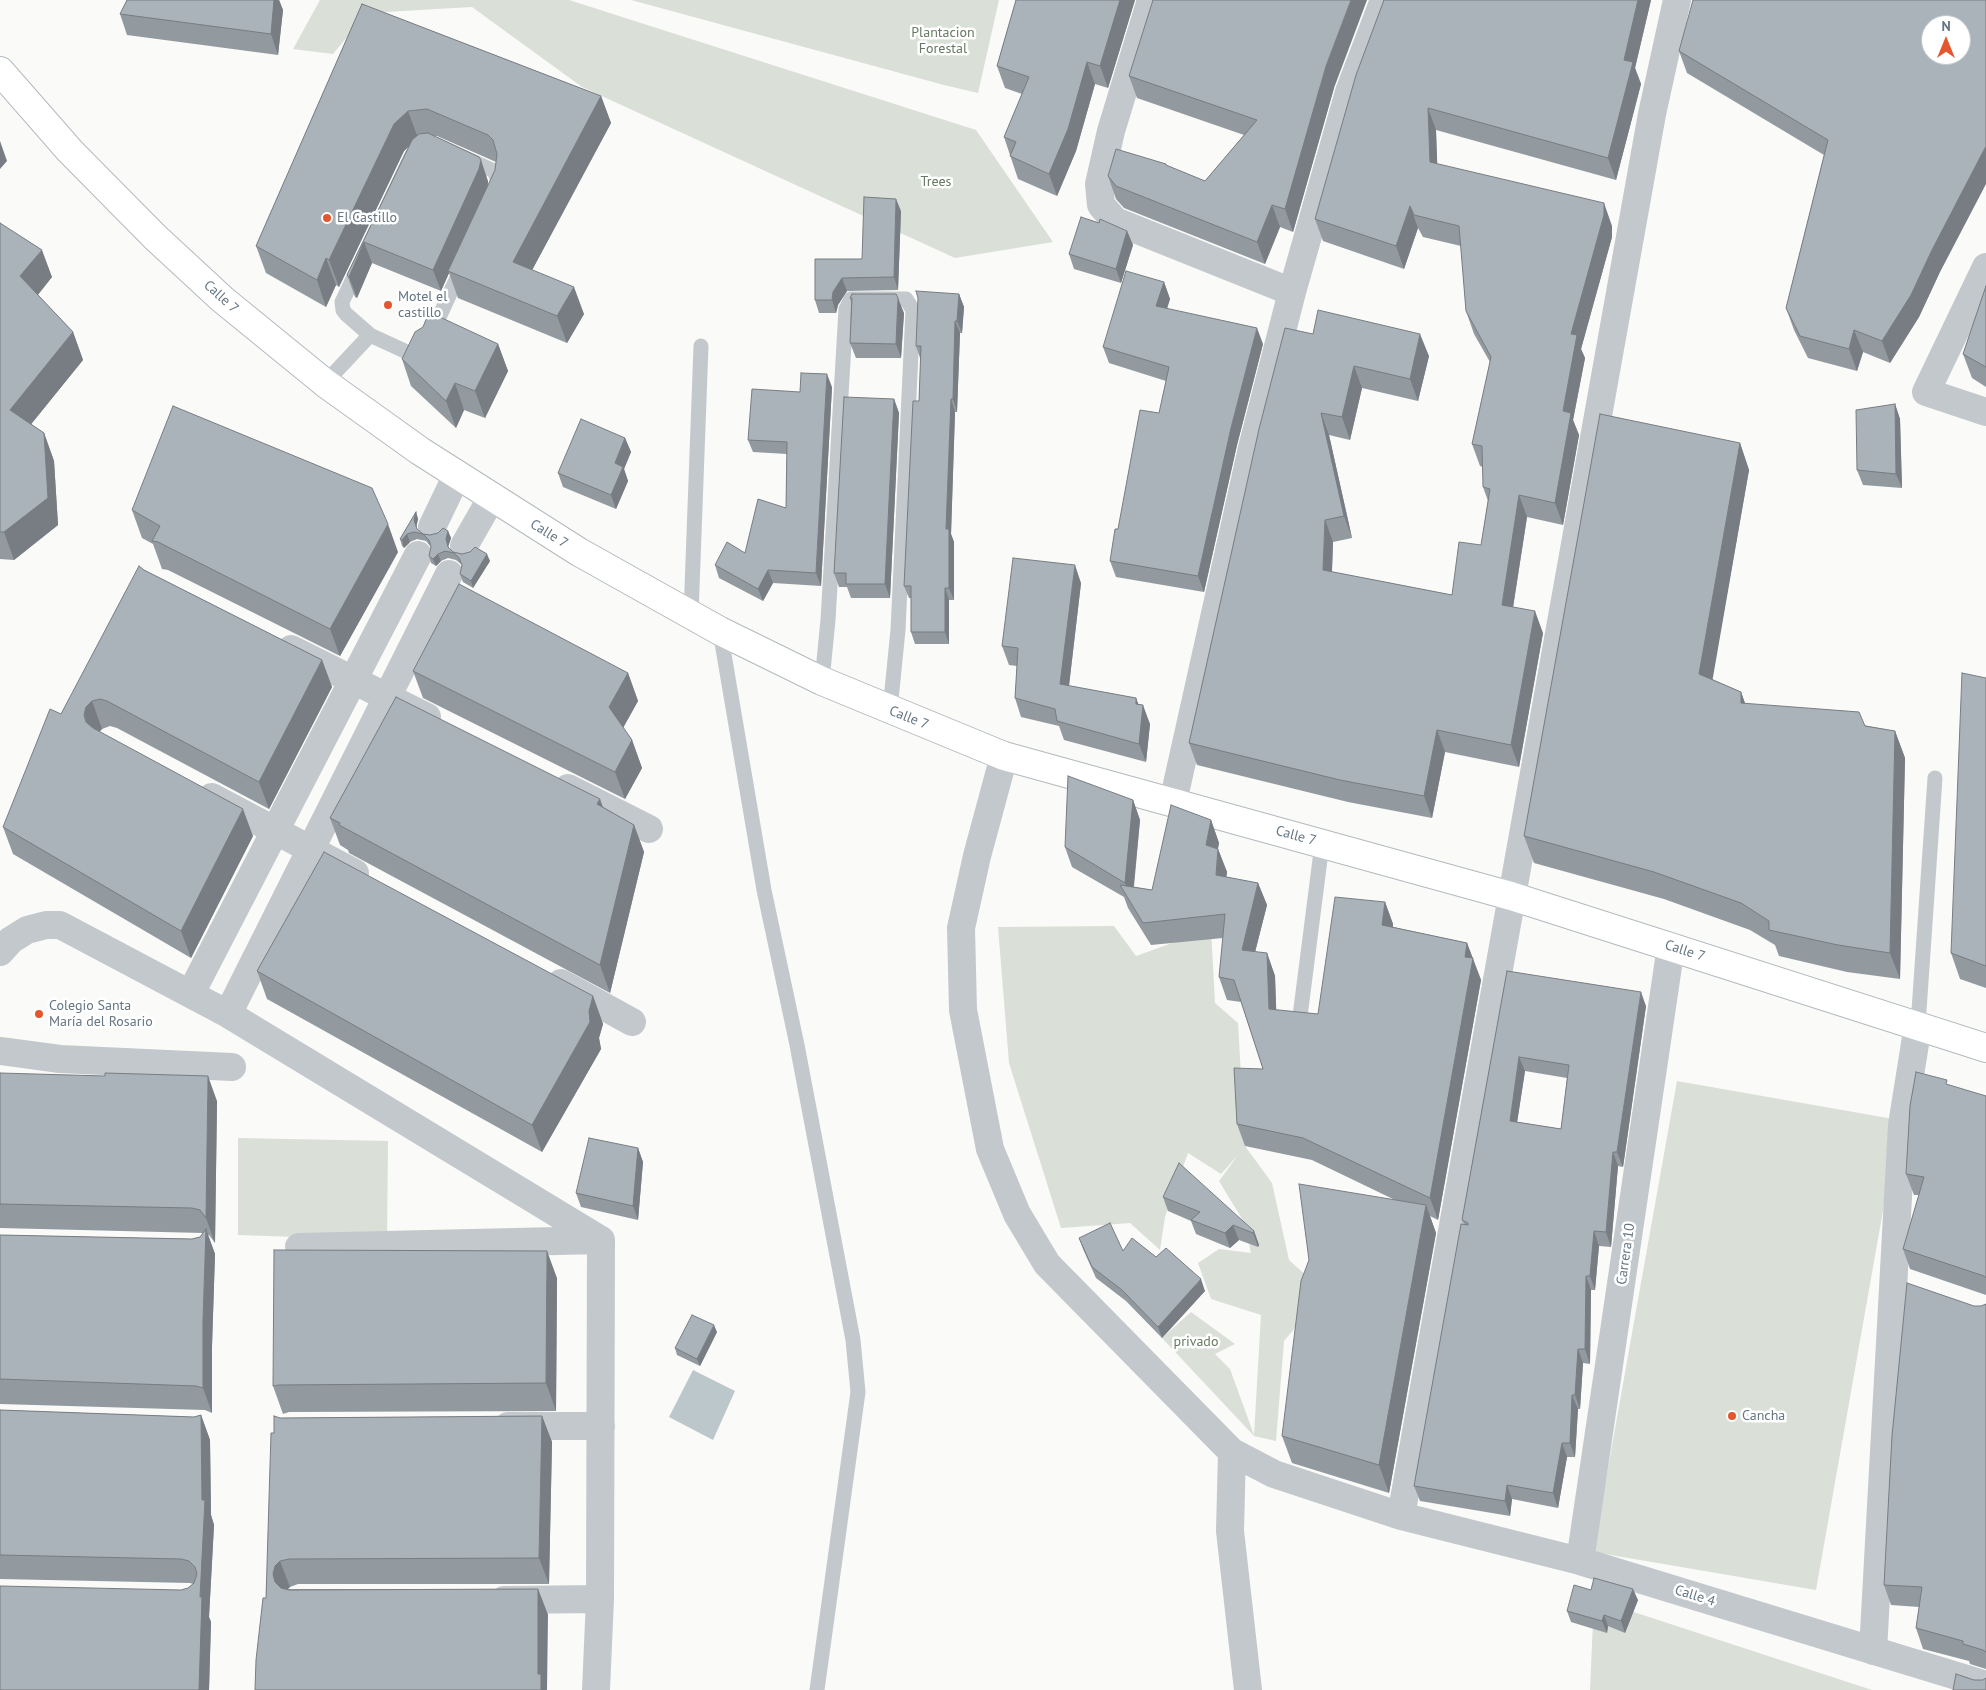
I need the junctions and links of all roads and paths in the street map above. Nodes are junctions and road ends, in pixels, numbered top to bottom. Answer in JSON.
{"nodes":[{"id":1,"x":1151,"y":0,"type":"edge"},
{"id":2,"x":1384,"y":0,"type":"edge"},
{"id":3,"x":1677,"y":0,"type":"edge"},
{"id":4,"x":0,"y":71,"type":"edge"},
{"id":5,"x":1986,"y":267,"type":"edge"},
{"id":6,"x":1292,"y":292,"type":"junction"},
{"id":7,"x":370,"y":334,"type":"junction"},
{"id":8,"x":701,"y":346,"type":"dead end"},
{"id":9,"x":325,"y":383,"type":"junction"},
{"id":10,"x":1986,"y":412,"type":"edge"},
{"id":11,"x":457,"y":475,"type":"junction"},
{"id":12,"x":492,"y":497,"type":"junction"},
{"id":13,"x":432,"y":527,"type":"dead end"},
{"id":14,"x":464,"y":546,"type":"dead end"},
{"id":15,"x":418,"y":555,"type":"dead end"},
{"id":16,"x":449,"y":574,"type":"dead end"},
{"id":17,"x":691,"y":615,"type":"junction"},
{"id":18,"x":720,"y":631,"type":"junction"},
{"id":19,"x":266,"y":637,"type":"edge"},
{"id":20,"x":353,"y":680,"type":"junction"},
{"id":21,"x":822,"y":681,"type":"junction"},
{"id":22,"x":387,"y":697,"type":"junction"},
{"id":23,"x":890,"y":710,"type":"junction"},
{"id":24,"x":448,"y":728,"type":"edge"},
{"id":25,"x":1004,"y":756,"type":"junction"},
{"id":26,"x":544,"y":776,"type":"edge"},
{"id":27,"x":1935,"y":778,"type":"dead end"},
{"id":28,"x":188,"y":784,"type":"edge"},
{"id":29,"x":1172,"y":802,"type":"junction"},
{"id":30,"x":649,"y":829,"type":"dead end"},
{"id":31,"x":276,"y":831,"type":"junction"},
{"id":32,"x":1322,"y":844,"type":"junction"},
{"id":33,"x":311,"y":850,"type":"junction"},
{"id":34,"x":380,"y":887,"type":"edge"},
{"id":35,"x":1511,"y":896,"type":"junction"},
{"id":36,"x":1671,"y":946,"type":"junction"},
{"id":37,"x":0,"y":952,"type":"edge"},
{"id":38,"x":537,"y":970,"type":"edge"},
{"id":39,"x":191,"y":993,"type":"junction"},
{"id":40,"x":228,"y":1014,"type":"junction"},
{"id":41,"x":632,"y":1022,"type":"dead end"},
{"id":42,"x":1299,"y":1024,"type":"edge"},
{"id":43,"x":1918,"y":1025,"type":"junction"},
{"id":44,"x":1986,"y":1048,"type":"edge"},
{"id":45,"x":0,"y":1051,"type":"edge"},
{"id":46,"x":232,"y":1067,"type":"dead end"},
{"id":47,"x":601,"y":1240,"type":"junction"},
{"id":48,"x":299,"y":1247,"type":"dead end"},
{"id":49,"x":1893,"y":1280,"type":"junction"},
{"id":50,"x":1921,"y":1290,"type":"edge"},
{"id":51,"x":484,"y":1426,"type":"edge"},
{"id":52,"x":601,"y":1426,"type":"junction"},
{"id":53,"x":1232,"y":1452,"type":"junction"},
{"id":54,"x":1401,"y":1516,"type":"junction"},
{"id":55,"x":1580,"y":1561,"type":"junction"},
{"id":56,"x":600,"y":1599,"type":"junction"},
{"id":57,"x":483,"y":1600,"type":"edge"},
{"id":58,"x":1873,"y":1651,"type":"junction"},
{"id":59,"x":1986,"y":1685,"type":"edge"},
{"id":60,"x":596,"y":1690,"type":"edge"},
{"id":61,"x":817,"y":1690,"type":"edge"},
{"id":62,"x":1248,"y":1690,"type":"edge"}],
"edges":[{"from":1,"to":6,"type":"street"},
{"from":2,"to":6,"type":"street"},
{"from":3,"to":35,"type":"street"},
{"from":4,"to":9,"type":"street","name":"Calle 7"},
{"from":5,"to":10,"type":"street"},
{"from":6,"to":29,"type":"street"},
{"from":7,"to":7,"type":"lane"},
{"from":7,"to":9,"type":"lane"},
{"from":8,"to":17,"type":"lane"},
{"from":9,"to":11,"type":"street","name":"Calle 7"},
{"from":11,"to":12,"type":"street","name":"Calle 7"},
{"from":11,"to":13,"type":"street"},
{"from":12,"to":14,"type":"street"},
{"from":12,"to":17,"type":"street","name":"Calle 7"},
{"from":15,"to":20,"type":"street"},
{"from":16,"to":22,"type":"street"},
{"from":17,"to":18,"type":"street","name":"Calle 7"},
{"from":18,"to":21,"type":"street","name":"Calle 7"},
{"from":18,"to":61,"type":"lane"},
{"from":19,"to":20,"type":"street"},
{"from":20,"to":22,"type":"street"},
{"from":20,"to":31,"type":"street"},
{"from":21,"to":23,"type":"street","name":"Calle 7"},
{"from":21,"to":23,"type":"lane"},
{"from":22,"to":24,"type":"street"},
{"from":22,"to":33,"type":"street"},
{"from":23,"to":25,"type":"street","name":"Calle 7"},
{"from":25,"to":29,"type":"street","name":"Calle 7"},
{"from":25,"to":53,"type":"street","name":"Calle 4"},
{"from":26,"to":30,"type":"street"},
{"from":27,"to":43,"type":"lane"},
{"from":28,"to":31,"type":"street"},
{"from":29,"to":32,"type":"street","name":"Calle 7"},
{"from":31,"to":33,"type":"street"},
{"from":31,"to":39,"type":"street"},
{"from":32,"to":35,"type":"street","name":"Calle 7"},
{"from":32,"to":42,"type":"lane"},
{"from":33,"to":34,"type":"street"},
{"from":33,"to":40,"type":"street"},
{"from":35,"to":36,"type":"street","name":"Calle 7"},
{"from":35,"to":54,"type":"street"},
{"from":36,"to":43,"type":"street","name":"Calle 7"},
{"from":36,"to":55,"type":"street","name":"Carrera 10"},
{"from":37,"to":39,"type":"street"},
{"from":38,"to":41,"type":"street"},
{"from":39,"to":40,"type":"street"},
{"from":40,"to":47,"type":"street"},
{"from":43,"to":44,"type":"street","name":"Calle 7"},
{"from":43,"to":49,"type":"street"},
{"from":45,"to":46,"type":"street"},
{"from":47,"to":48,"type":"street"},
{"from":47,"to":52,"type":"street"},
{"from":49,"to":50,"type":"street"},
{"from":49,"to":58,"type":"street"},
{"from":51,"to":52,"type":"street"},
{"from":52,"to":56,"type":"street"},
{"from":53,"to":54,"type":"street","name":"Calle 4"},
{"from":53,"to":62,"type":"street"},
{"from":54,"to":55,"type":"street","name":"Calle 4"},
{"from":55,"to":58,"type":"street","name":"Calle 4"},
{"from":56,"to":57,"type":"street"},
{"from":56,"to":60,"type":"street"},
{"from":58,"to":59,"type":"street","name":"Calle 4"}]}
